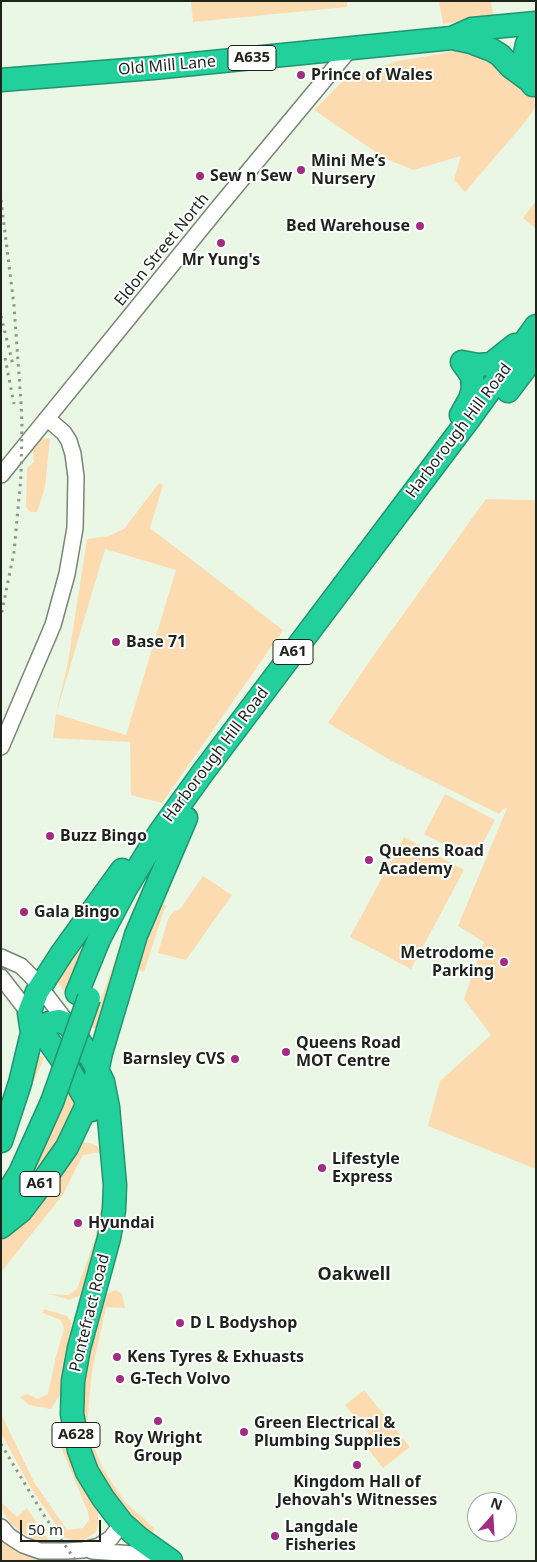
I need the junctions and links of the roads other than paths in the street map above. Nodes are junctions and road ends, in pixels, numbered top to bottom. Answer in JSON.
{"nodes":[{"id":1,"x":536,"y":23,"type":"edge"},
{"id":2,"x":536,"y":31,"type":"edge"},
{"id":3,"x":452,"y":38,"type":"junction"},
{"id":4,"x":350,"y":49,"type":"junction"},
{"id":5,"x":1,"y":80,"type":"edge"},
{"id":6,"x":533,"y":85,"type":"edge"},
{"id":7,"x":536,"y":325,"type":"edge"},
{"id":8,"x":536,"y":354,"type":"edge"},
{"id":9,"x":48,"y":419,"type":"junction"},
{"id":10,"x":433,"y":466,"type":"junction"},
{"id":11,"x":1,"y":475,"type":"edge"},
{"id":12,"x":1,"y":747,"type":"edge"},
{"id":13,"x":186,"y":818,"type":"junction"},
{"id":14,"x":160,"y":832,"type":"junction"},
{"id":15,"x":11,"y":961,"type":"edge"},
{"id":16,"x":56,"y":964,"type":"junction"},
{"id":17,"x":6,"y":982,"type":"edge"},
{"id":18,"x":41,"y":986,"type":"junction"},
{"id":19,"x":83,"y":996,"type":"junction"},
{"id":20,"x":69,"y":1024,"type":"junction"},
{"id":21,"x":34,"y":1025,"type":"junction"},
{"id":22,"x":96,"y":1060,"type":"junction"},
{"id":23,"x":68,"y":1068,"type":"junction"},
{"id":24,"x":46,"y":1098,"type":"junction"},
{"id":25,"x":87,"y":1101,"type":"junction"},
{"id":26,"x":72,"y":1135,"type":"junction"},
{"id":27,"x":1,"y":1141,"type":"edge"},
{"id":28,"x":110,"y":1150,"type":"junction"},
{"id":29,"x":1,"y":1176,"type":"edge"},
{"id":30,"x":1,"y":1203,"type":"edge"},
{"id":31,"x":1,"y":1227,"type":"edge"},
{"id":32,"x":122,"y":1522,"type":"junction"},
{"id":33,"x":1,"y":1527,"type":"edge"},
{"id":34,"x":83,"y":1550,"type":"junction"},
{"id":35,"x":167,"y":1559,"type":"edge"}],
"edges":[{"from":1,"to":3,"type":"highway","name":"Old Mill Lane","number":"A635"},
{"from":2,"to":6,"type":"highway"},
{"from":3,"to":4,"type":"highway","name":"Old Mill Lane","number":"A635"},
{"from":3,"to":6,"type":"highway","name":"Old Mill Lane","number":"A635"},
{"from":4,"to":5,"type":"highway","name":"Old Mill Lane","number":"A635"},
{"from":4,"to":9,"type":"street","name":"Eldon Street North"},
{"from":7,"to":10,"type":"highway","name":"Harborough Hill Road","number":"A61"},
{"from":7,"to":10,"type":"highway"},
{"from":8,"to":13,"type":"highway","name":"Harborough Hill Road","number":"A61"},
{"from":9,"to":11,"type":"street","name":"Eldon Street North"},
{"from":9,"to":12,"type":"street"},
{"from":10,"to":14,"type":"highway","name":"Harborough Hill Road","number":"A61"},
{"from":13,"to":19,"type":"highway","name":"Harborough Hill Road","number":"A61"},
{"from":13,"to":22,"type":"highway","number":"A61"},
{"from":14,"to":16,"type":"highway","number":"A61"},
{"from":14,"to":19,"type":"highway","name":"Harborough Hill Road","number":"A61"},
{"from":15,"to":16,"type":"street"},
{"from":15,"to":17,"type":"street"},
{"from":15,"to":18,"type":"street"},
{"from":16,"to":18,"type":"highway","number":"A61"},
{"from":17,"to":21,"type":"street"},
{"from":18,"to":20,"type":"street"},
{"from":18,"to":21,"type":"highway","number":"A61"},
{"from":19,"to":24,"type":"highway","name":"Harborough Hill Road","number":"A61","bridge":true},
{"from":20,"to":21,"type":"highway"},
{"from":20,"to":22,"type":"highway","name":"Pontefract Road"},
{"from":21,"to":23,"type":"highway","number":"A628"},
{"from":21,"to":27,"type":"highway","number":"A61"},
{"from":22,"to":23,"type":"highway"},
{"from":22,"to":25,"type":"highway","number":"A61"},
{"from":22,"to":28,"type":"highway","name":"Pontefract Road","number":"A628"},
{"from":23,"to":25,"type":"highway","number":"A628"},
{"from":24,"to":29,"type":"highway","name":"Harborough Hill Road","number":"A61"},
{"from":24,"to":30,"type":"highway","name":"Harborough Hill Road","number":"A61"},
{"from":25,"to":26,"type":"highway","number":"A61"},
{"from":25,"to":28,"type":"highway","name":"Pontefract Road","number":"A628"},
{"from":26,"to":28,"type":"highway"},
{"from":26,"to":31,"type":"highway","number":"A61"},
{"from":28,"to":32,"type":"highway","name":"Pontefract Road","number":"A628"},
{"from":32,"to":34,"type":"street"},
{"from":32,"to":35,"type":"highway","name":"Pontefract Road","number":"A628"},
{"from":33,"to":34,"type":"street"},
{"from":34,"to":35,"type":"street"}]}
